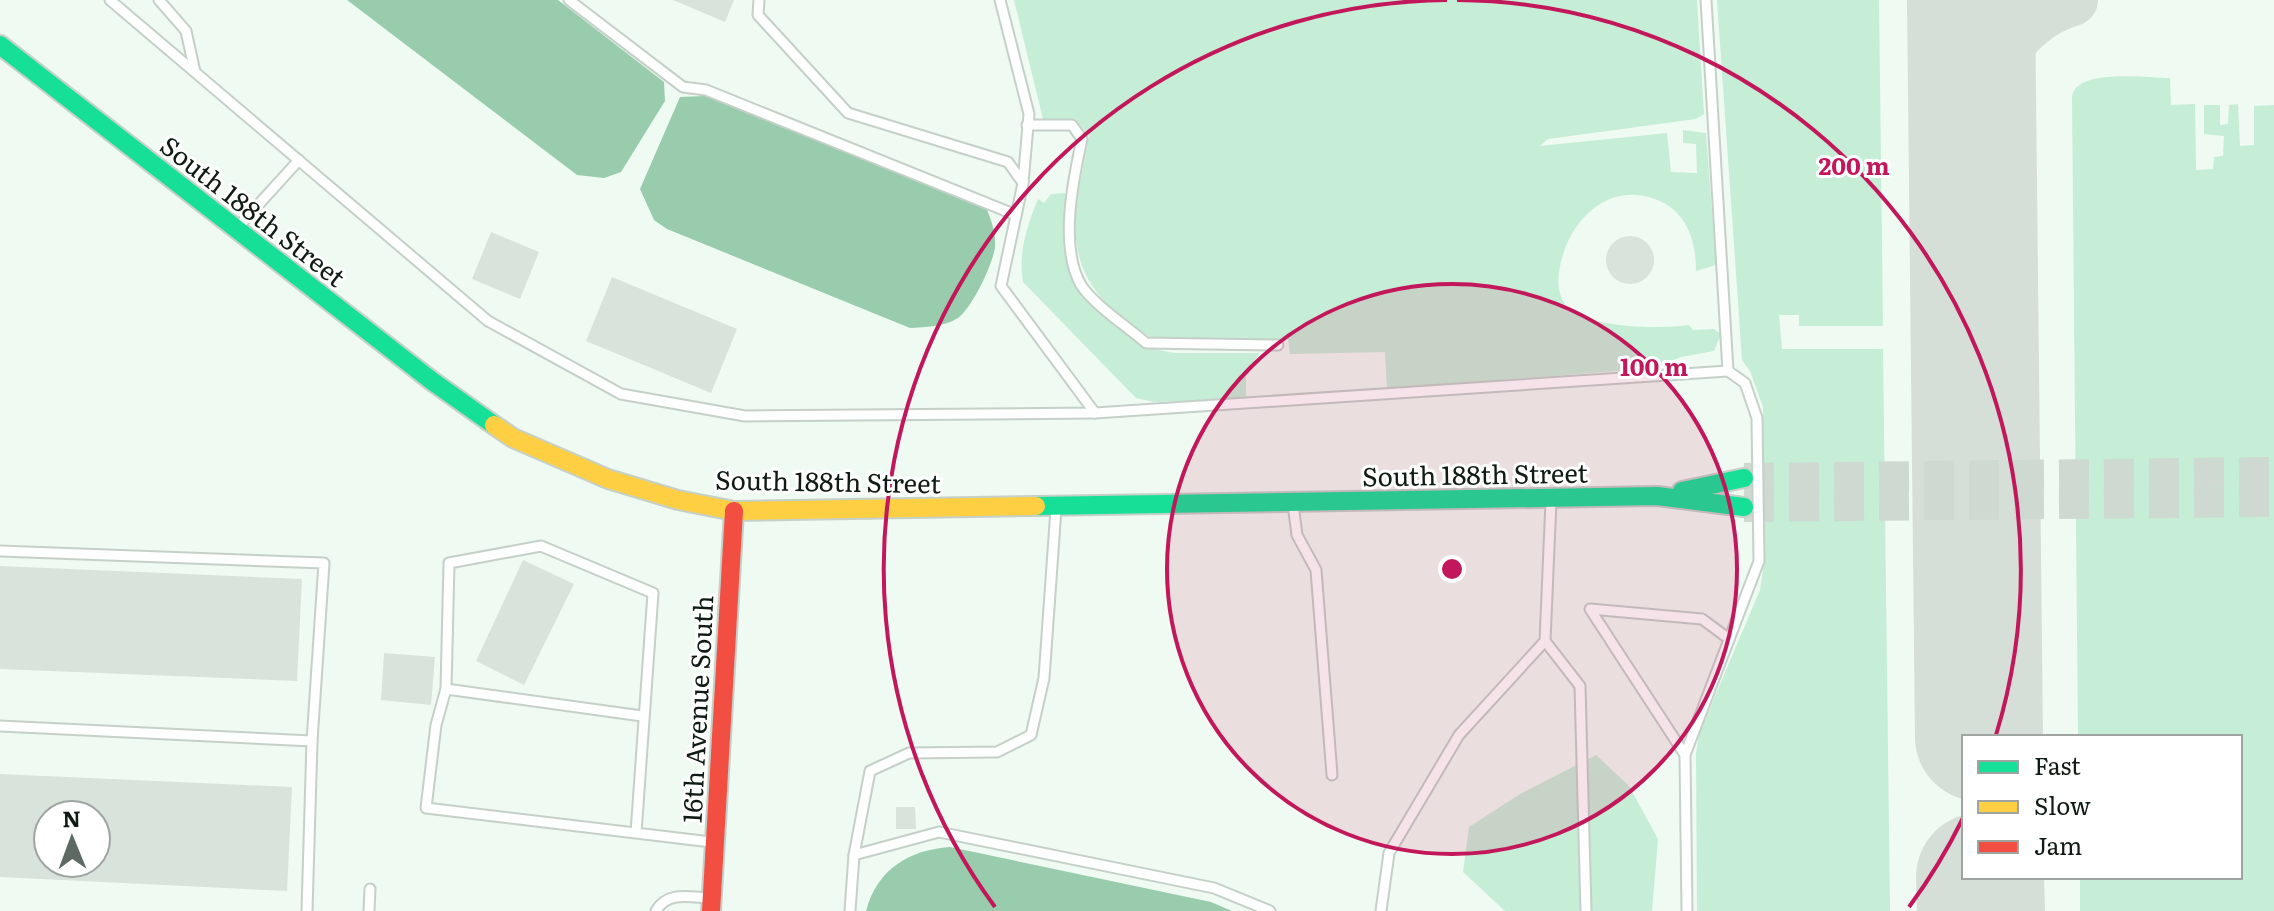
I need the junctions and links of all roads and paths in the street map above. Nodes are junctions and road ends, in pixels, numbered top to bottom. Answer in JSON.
{"nodes":[{"id":1,"x":110,"y":0,"type":"edge"},
{"id":2,"x":159,"y":0,"type":"edge"},
{"id":3,"x":569,"y":0,"type":"edge"},
{"id":4,"x":751,"y":0,"type":"edge"},
{"id":5,"x":759,"y":0,"type":"edge"},
{"id":6,"x":1000,"y":0,"type":"edge"},
{"id":7,"x":1706,"y":0,"type":"edge"},
{"id":8,"x":758,"y":15,"type":"junction"},
{"id":9,"x":0,"y":45,"type":"edge"},
{"id":10,"x":195,"y":72,"type":"junction"},
{"id":11,"x":1027,"y":125,"type":"junction"},
{"id":12,"x":299,"y":160,"type":"junction"},
{"id":13,"x":1023,"y":183,"type":"junction"},
{"id":14,"x":1016,"y":215,"type":"junction"},
{"id":15,"x":237,"y":229,"type":"junction"},
{"id":16,"x":1278,"y":345,"type":"dead end"},
{"id":17,"x":1728,"y":371,"type":"junction"},
{"id":18,"x":1095,"y":413,"type":"junction"},
{"id":19,"x":1744,"y":478,"type":"tunnel mouth"},
{"id":20,"x":1657,"y":496,"type":"junction"},
{"id":21,"x":1551,"y":497,"type":"junction"},
{"id":22,"x":1293,"y":502,"type":"junction"},
{"id":23,"x":1057,"y":505,"type":"junction"},
{"id":24,"x":1744,"y":507,"type":"tunnel mouth"},
{"id":25,"x":734,"y":511,"type":"junction"},
{"id":26,"x":0,"y":551,"type":"edge"},
{"id":27,"x":1729,"y":639,"type":"junction"},
{"id":28,"x":1545,"y":641,"type":"junction"},
{"id":29,"x":446,"y":689,"type":"junction"},
{"id":30,"x":642,"y":716,"type":"junction"},
{"id":31,"x":0,"y":726,"type":"edge"},
{"id":32,"x":312,"y":741,"type":"junction"},
{"id":33,"x":1685,"y":755,"type":"junction"},
{"id":34,"x":1332,"y":775,"type":"dead end"},
{"id":35,"x":636,"y":833,"type":"junction"},
{"id":36,"x":714,"y":842,"type":"junction"},
{"id":37,"x":854,"y":855,"type":"junction"},
{"id":38,"x":370,"y":889,"type":"dead end"},
{"id":39,"x":711,"y":905,"type":"edge"},
{"id":40,"x":307,"y":911,"type":"edge"},
{"id":41,"x":369,"y":911,"type":"edge"},
{"id":42,"x":656,"y":911,"type":"edge"},
{"id":43,"x":850,"y":911,"type":"edge"},
{"id":44,"x":1270,"y":911,"type":"edge"},
{"id":45,"x":1381,"y":911,"type":"edge"},
{"id":46,"x":1586,"y":911,"type":"edge"},
{"id":47,"x":1687,"y":911,"type":"edge"}],
"edges":[{"from":1,"to":10,"type":"lane"},
{"from":2,"to":10,"type":"lane"},
{"from":3,"to":14,"type":"lane"},
{"from":4,"to":8,"type":"lane"},
{"from":5,"to":8,"type":"lane"},
{"from":6,"to":11,"type":"lane"},
{"from":7,"to":17,"type":"lane"},
{"from":8,"to":13,"type":"lane"},
{"from":9,"to":15,"type":"main road","name":"South 188th Street"},
{"from":10,"to":12,"type":"lane"},
{"from":11,"to":13,"type":"lane"},
{"from":11,"to":16,"type":"lane"},
{"from":12,"to":15,"type":"lane"},
{"from":12,"to":18,"type":"lane"},
{"from":13,"to":14,"type":"lane"},
{"from":14,"to":18,"type":"lane"},
{"from":15,"to":25,"type":"main road","name":"South 188th Street"},
{"from":17,"to":18,"type":"lane"},
{"from":17,"to":27,"type":"lane"},
{"from":19,"to":20,"type":"main road","name":"South 188th Street"},
{"from":20,"to":21,"type":"main road","name":"South 188th Street"},
{"from":20,"to":24,"type":"main road","name":"South 188th Street"},
{"from":21,"to":22,"type":"main road","name":"South 188th Street"},
{"from":21,"to":28,"type":"lane"},
{"from":22,"to":23,"type":"main road","name":"South 188th Street"},
{"from":22,"to":34,"type":"lane"},
{"from":23,"to":25,"type":"main road","name":"South 188th Street"},
{"from":23,"to":37,"type":"lane"},
{"from":25,"to":36,"type":"main road","name":"16th Avenue South"},
{"from":26,"to":32,"type":"lane"},
{"from":27,"to":33,"type":"lane"},
{"from":27,"to":33,"type":"lane"},
{"from":28,"to":45,"type":"lane"},
{"from":28,"to":46,"type":"lane"},
{"from":29,"to":30,"type":"lane"},
{"from":29,"to":30,"type":"lane"},
{"from":29,"to":35,"type":"lane"},
{"from":30,"to":35,"type":"lane"},
{"from":31,"to":32,"type":"lane"},
{"from":32,"to":40,"type":"lane"},
{"from":33,"to":47,"type":"lane"},
{"from":35,"to":36,"type":"lane"},
{"from":36,"to":39,"type":"main road","name":"16th Avenue South"},
{"from":37,"to":43,"type":"lane"},
{"from":37,"to":44,"type":"lane"},
{"from":38,"to":41,"type":"lane"},
{"from":39,"to":42,"type":"lane"}]}
